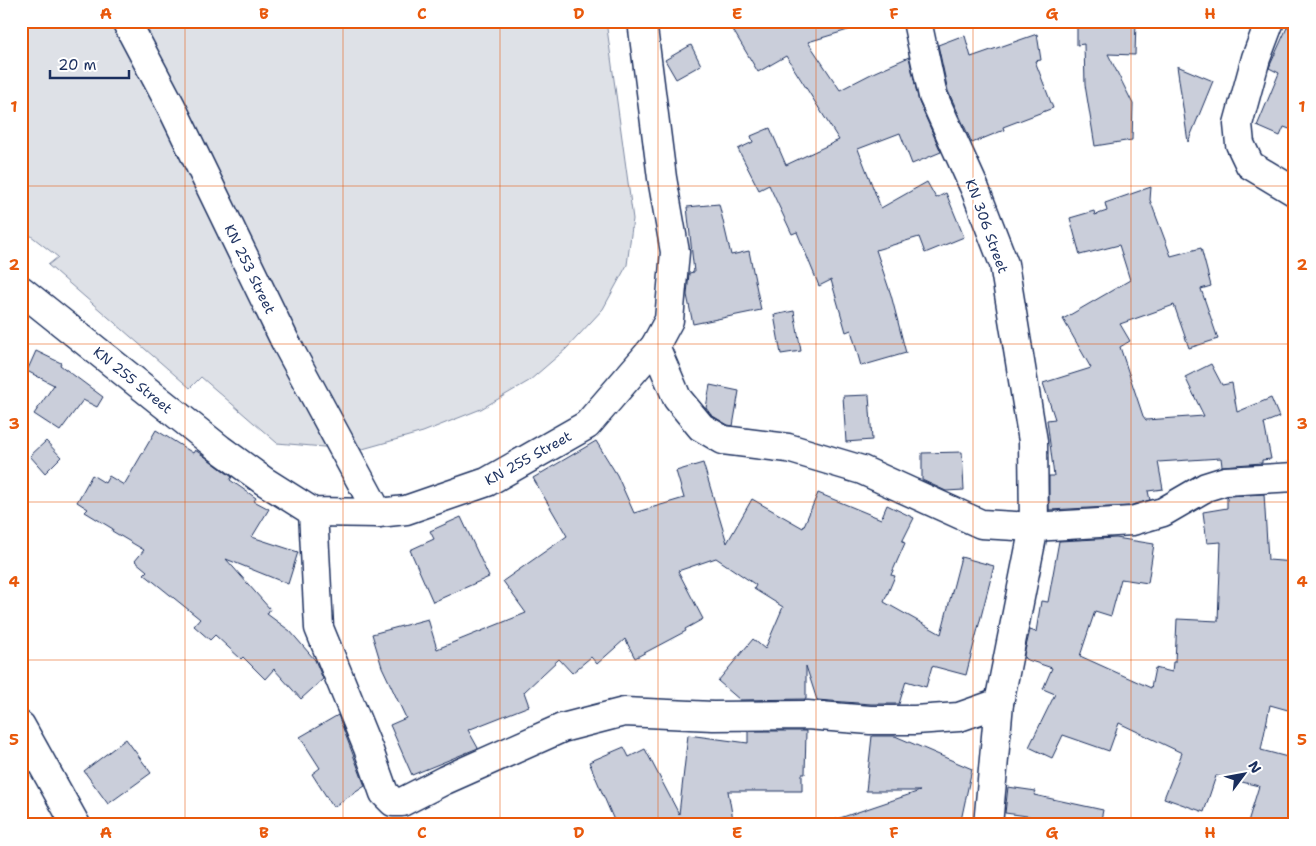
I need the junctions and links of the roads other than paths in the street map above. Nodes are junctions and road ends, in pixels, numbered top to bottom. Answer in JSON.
{"nodes":[{"id":1,"x":126,"y":21,"type":"edge"},
{"id":2,"x":642,"y":21,"type":"edge"},
{"id":3,"x":917,"y":21,"type":"edge"},
{"id":4,"x":1270,"y":21,"type":"edge"},
{"id":5,"x":1295,"y":192,"type":"edge"},
{"id":6,"x":21,"y":290,"type":"edge"},
{"id":7,"x":655,"y":346,"type":"junction"},
{"id":8,"x":1295,"y":477,"type":"edge"},
{"id":9,"x":313,"y":512,"type":"junction"},
{"id":10,"x":378,"y":513,"type":"junction"},
{"id":11,"x":1034,"y":527,"type":"junction"},
{"id":12,"x":999,"y":703,"type":"junction"},
{"id":13,"x":21,"y":726,"type":"edge"},
{"id":14,"x":76,"y":825,"type":"edge"},
{"id":15,"x":988,"y":825,"type":"edge"}],
"edges":[{"from":1,"to":10,"type":"street","name":"KN 253 Street"},
{"from":2,"to":7,"type":"street","name":"KN 255 Street"},
{"from":3,"to":11,"type":"street","name":"KN 306 Street"},
{"from":4,"to":5,"type":"street"},
{"from":6,"to":9,"type":"street","name":"KN 255 Street"},
{"from":7,"to":10,"type":"street","name":"KN 255 Street"},
{"from":7,"to":11,"type":"street"},
{"from":8,"to":11,"type":"street"},
{"from":9,"to":10,"type":"street","name":"KN 255 Street"},
{"from":9,"to":12,"type":"street"},
{"from":11,"to":12,"type":"street","name":"KN 306 Street"},
{"from":12,"to":15,"type":"street","name":"KN 306 Street"},
{"from":13,"to":14,"type":"street"}]}
